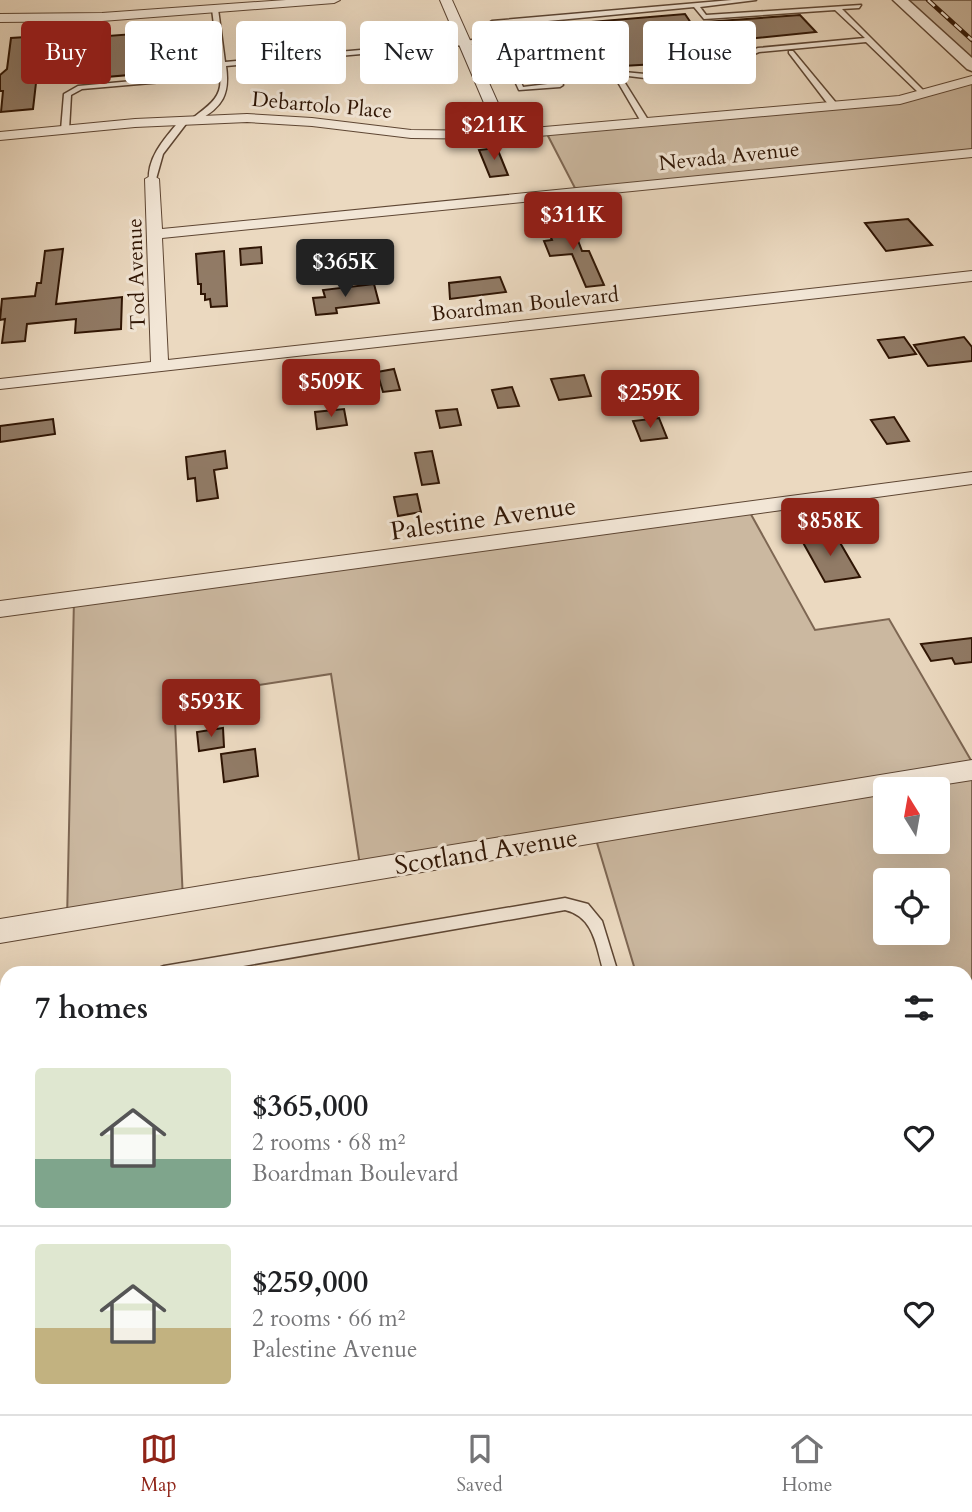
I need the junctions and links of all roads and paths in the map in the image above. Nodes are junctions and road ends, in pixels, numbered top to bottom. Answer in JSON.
{"nodes":[{"id":1,"x":334,"y":0,"type":"edge"},
{"id":2,"x":446,"y":0,"type":"edge"},
{"id":3,"x":753,"y":0,"type":"edge"},
{"id":4,"x":853,"y":0,"type":"edge"},
{"id":5,"x":900,"y":0,"type":"edge"},
{"id":6,"x":701,"y":4,"type":"edge"},
{"id":7,"x":836,"y":7,"type":"junction"},
{"id":8,"x":215,"y":9,"type":"junction"},
{"id":9,"x":0,"y":18,"type":"edge"},
{"id":10,"x":523,"y":20,"type":"joint"},
{"id":11,"x":513,"y":21,"type":"edge"},
{"id":12,"x":871,"y":41,"type":"junction"},
{"id":13,"x":472,"y":42,"type":"edge"},
{"id":14,"x":465,"y":43,"type":"junction"},
{"id":15,"x":822,"y":43,"type":"junction"},
{"id":16,"x":756,"y":52,"type":"edge"},
{"id":17,"x":791,"y":52,"type":"junction"},
{"id":18,"x":756,"y":55,"type":"edge"},
{"id":19,"x":223,"y":64,"type":"junction"},
{"id":20,"x":972,"y":66,"type":"edge"},
{"id":21,"x":225,"y":75,"type":"junction"},
{"id":22,"x":972,"y":80,"type":"edge"},
{"id":23,"x":520,"y":84,"type":"edge"},
{"id":24,"x":559,"y":84,"type":"edge"},
{"id":25,"x":622,"y":84,"type":"edge"},
{"id":26,"x":922,"y":93,"type":"junction"},
{"id":27,"x":834,"y":106,"type":"junction"},
{"id":28,"x":191,"y":120,"type":"junction"},
{"id":29,"x":646,"y":123,"type":"junction"},
{"id":30,"x":65,"y":130,"type":"junction"},
{"id":31,"x":505,"y":135,"type":"junction"},
{"id":32,"x":0,"y":136,"type":"edge"},
{"id":33,"x":972,"y":153,"type":"edge"},
{"id":34,"x":152,"y":179,"type":"joint"},
{"id":35,"x":156,"y":234,"type":"junction"},
{"id":36,"x":972,"y":276,"type":"edge"},
{"id":37,"x":160,"y":367,"type":"junction"},
{"id":38,"x":0,"y":384,"type":"edge"},
{"id":39,"x":972,"y":478,"type":"edge"},
{"id":40,"x":0,"y":609,"type":"edge"},
{"id":41,"x":972,"y":770,"type":"edge"},
{"id":42,"x":0,"y":931,"type":"edge"},
{"id":43,"x":205,"y":966,"type":"edge"},
{"id":44,"x":609,"y":966,"type":"edge"}],
"edges":[{"from":1,"to":8,"type":"street"},
{"from":2,"to":14,"type":"street"},
{"from":3,"to":6,"type":"lane"},
{"from":4,"to":7,"type":"lane"},
{"from":5,"to":20,"type":"street"},
{"from":6,"to":7,"type":"lane"},
{"from":6,"to":10,"type":"lane"},
{"from":7,"to":12,"type":"lane"},
{"from":8,"to":9,"type":"street"},
{"from":8,"to":19,"type":"lane"},
{"from":10,"to":11,"type":"lane"},
{"from":12,"to":15,"type":"lane"},
{"from":12,"to":26,"type":"lane"},
{"from":13,"to":14,"type":"lane"},
{"from":14,"to":19,"type":"lane"},
{"from":14,"to":31,"type":"street"},
{"from":15,"to":16,"type":"lane"},
{"from":15,"to":17,"type":"lane"},
{"from":17,"to":18,"type":"lane"},
{"from":17,"to":27,"type":"lane"},
{"from":19,"to":21,"type":"lane"},
{"from":21,"to":28,"type":"lane"},
{"from":21,"to":30,"type":"lane"},
{"from":22,"to":26,"type":"street","name":"Debartolo Place"},
{"from":23,"to":24,"type":"lane"},
{"from":25,"to":29,"type":"lane"},
{"from":26,"to":27,"type":"street","name":"Debartolo Place"},
{"from":27,"to":29,"type":"street","name":"Debartolo Place"},
{"from":28,"to":30,"type":"street","name":"Debartolo Place"},
{"from":28,"to":31,"type":"street","name":"Debartolo Place"},
{"from":28,"to":34,"type":"lane"},
{"from":29,"to":31,"type":"street","name":"Debartolo Place"},
{"from":30,"to":32,"type":"street","name":"Debartolo Place"},
{"from":33,"to":35,"type":"street","name":"Nevada Avenue"},
{"from":34,"to":35,"type":"street","name":"Tod Avenue"},
{"from":35,"to":37,"type":"street","name":"Tod Avenue"},
{"from":36,"to":37,"type":"street","name":"Boardman Boulevard"},
{"from":37,"to":38,"type":"street","name":"Boardman Boulevard"},
{"from":39,"to":40,"type":"street","name":"Palestine Avenue"},
{"from":41,"to":42,"type":"street","name":"Scotland Avenue"},
{"from":43,"to":44,"type":"lane"}]}
